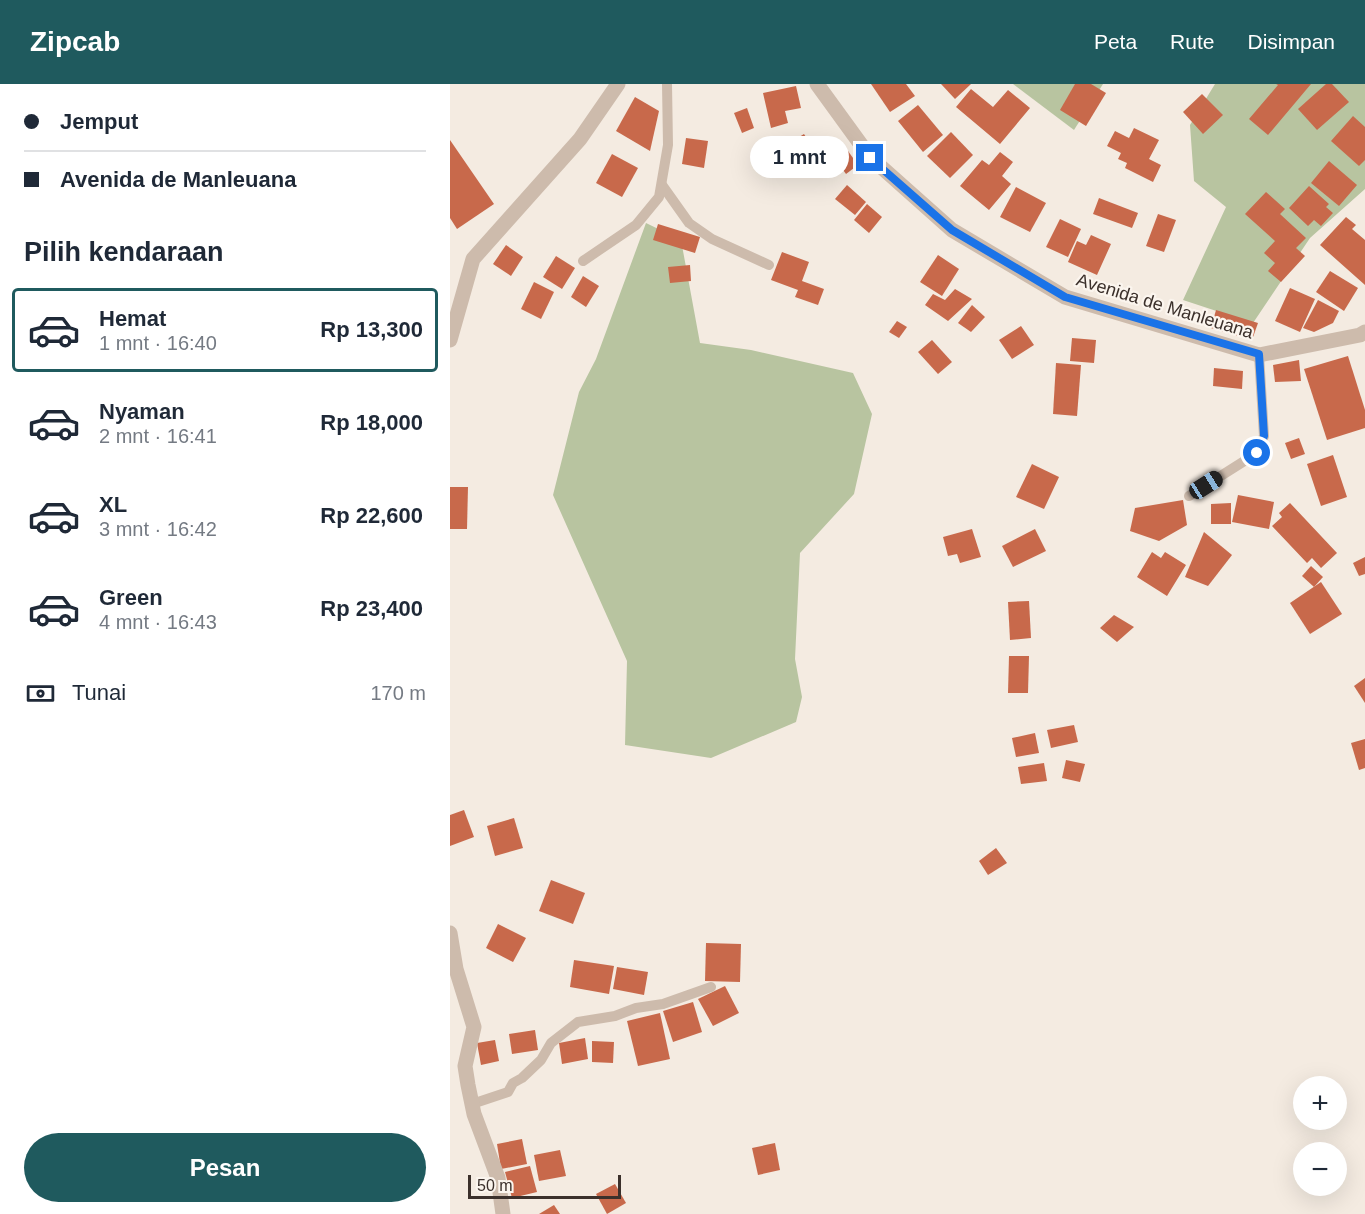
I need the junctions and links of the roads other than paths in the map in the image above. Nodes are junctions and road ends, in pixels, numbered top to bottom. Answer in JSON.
{"nodes":[{"id":1,"x":618,"y":84,"type":"edge"},
{"id":2,"x":667,"y":84,"type":"edge"},
{"id":3,"x":816,"y":84,"type":"edge"},
{"id":4,"x":662,"y":185,"type":"junction"},
{"id":5,"x":583,"y":261,"type":"dead end"},
{"id":6,"x":770,"y":265,"type":"dead end"},
{"id":7,"x":1365,"y":332,"type":"edge"},
{"id":8,"x":450,"y":340,"type":"edge"},
{"id":9,"x":1259,"y":354,"type":"junction"},
{"id":10,"x":1189,"y":496,"type":"dead end"},
{"id":11,"x":450,"y":933,"type":"edge"},
{"id":12,"x":711,"y":987,"type":"dead end"},
{"id":13,"x":472,"y":1104,"type":"junction"},
{"id":14,"x":503,"y":1214,"type":"edge"}],
"edges":[{"from":1,"to":8,"type":"street"},
{"from":2,"to":4,"type":"lane"},
{"from":3,"to":9,"type":"street","name":"Avenida de Manleuana"},
{"from":4,"to":5,"type":"lane"},
{"from":4,"to":6,"type":"lane"},
{"from":7,"to":9,"type":"street","name":"Avenida de Manleuana"},
{"from":9,"to":10,"type":"lane"},
{"from":11,"to":13,"type":"street"},
{"from":12,"to":13,"type":"lane"},
{"from":13,"to":14,"type":"street"}]}
